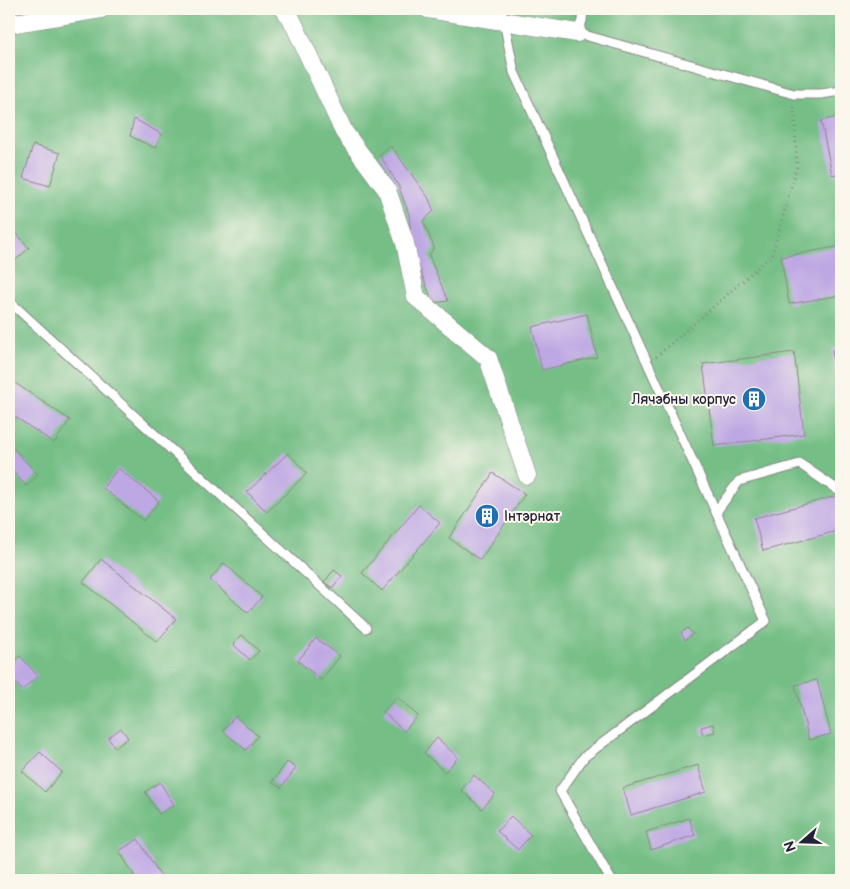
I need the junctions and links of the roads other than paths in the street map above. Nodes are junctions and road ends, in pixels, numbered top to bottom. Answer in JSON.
{"nodes":[{"id":1,"x":101,"y":9,"type":"edge"},
{"id":2,"x":284,"y":9,"type":"edge"},
{"id":3,"x":428,"y":9,"type":"edge"},
{"id":4,"x":583,"y":9,"type":"edge"},
{"id":5,"x":504,"y":21,"type":"junction"},
{"id":6,"x":9,"y":24,"type":"edge"},
{"id":7,"x":578,"y":33,"type":"junction"},
{"id":8,"x":841,"y":91,"type":"edge"},
{"id":9,"x":9,"y":301,"type":"edge"},
{"id":10,"x":527,"y":475,"type":"dead end"},
{"id":11,"x":841,"y":492,"type":"edge"},
{"id":12,"x":716,"y":512,"type":"junction"},
{"id":13,"x":366,"y":628,"type":"dead end"},
{"id":14,"x":611,"y":880,"type":"edge"}],
"edges":[{"from":1,"to":6,"type":"street"},
{"from":2,"to":10,"type":"street"},
{"from":3,"to":5,"type":"street"},
{"from":4,"to":7,"type":"lane"},
{"from":5,"to":7,"type":"street"},
{"from":5,"to":12,"type":"lane"},
{"from":7,"to":8,"type":"lane"},
{"from":9,"to":13,"type":"lane"},
{"from":11,"to":12,"type":"lane"},
{"from":12,"to":14,"type":"lane"}]}
